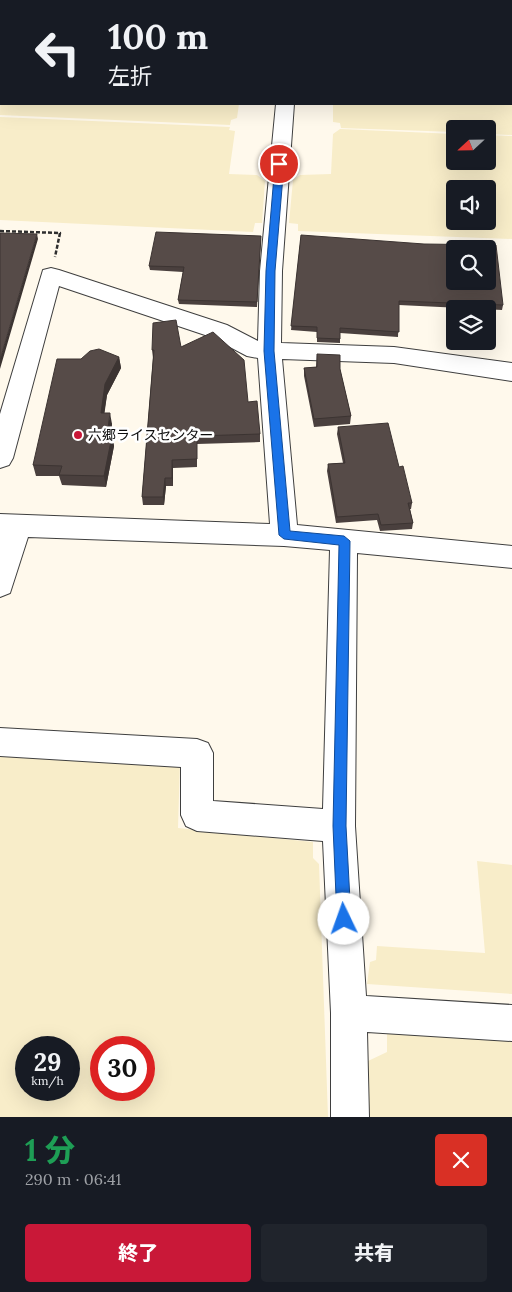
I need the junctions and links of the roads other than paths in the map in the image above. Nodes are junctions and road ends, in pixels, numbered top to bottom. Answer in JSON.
{"nodes":[{"id":1,"x":285,"y":105,"type":"edge"},
{"id":2,"x":269,"y":351,"type":"junction"},
{"id":3,"x":512,"y":372,"type":"edge"},
{"id":4,"x":0,"y":458,"type":"edge"},
{"id":5,"x":9,"y":525,"type":"edge"},
{"id":6,"x":284,"y":535,"type":"junction"},
{"id":7,"x":344,"y":541,"type":"junction"},
{"id":8,"x":512,"y":558,"type":"edge"},
{"id":9,"x":0,"y":585,"type":"edge"},
{"id":10,"x":0,"y":742,"type":"edge"},
{"id":11,"x":339,"y":826,"type":"junction"},
{"id":12,"x":349,"y":1012,"type":"junction"},
{"id":13,"x":512,"y":1023,"type":"edge"},
{"id":14,"x":350,"y":1117,"type":"edge"}],
"edges":[{"from":1,"to":2,"type":"street"},
{"from":2,"to":3,"type":"street"},
{"from":2,"to":4,"type":"street"},
{"from":2,"to":6,"type":"street"},
{"from":5,"to":6,"type":"street"},
{"from":5,"to":9,"type":"street"},
{"from":6,"to":7,"type":"street"},
{"from":7,"to":8,"type":"street"},
{"from":7,"to":11,"type":"street"},
{"from":10,"to":11,"type":"street"},
{"from":11,"to":12,"type":"street"},
{"from":12,"to":13,"type":"street"},
{"from":12,"to":14,"type":"street"}]}
